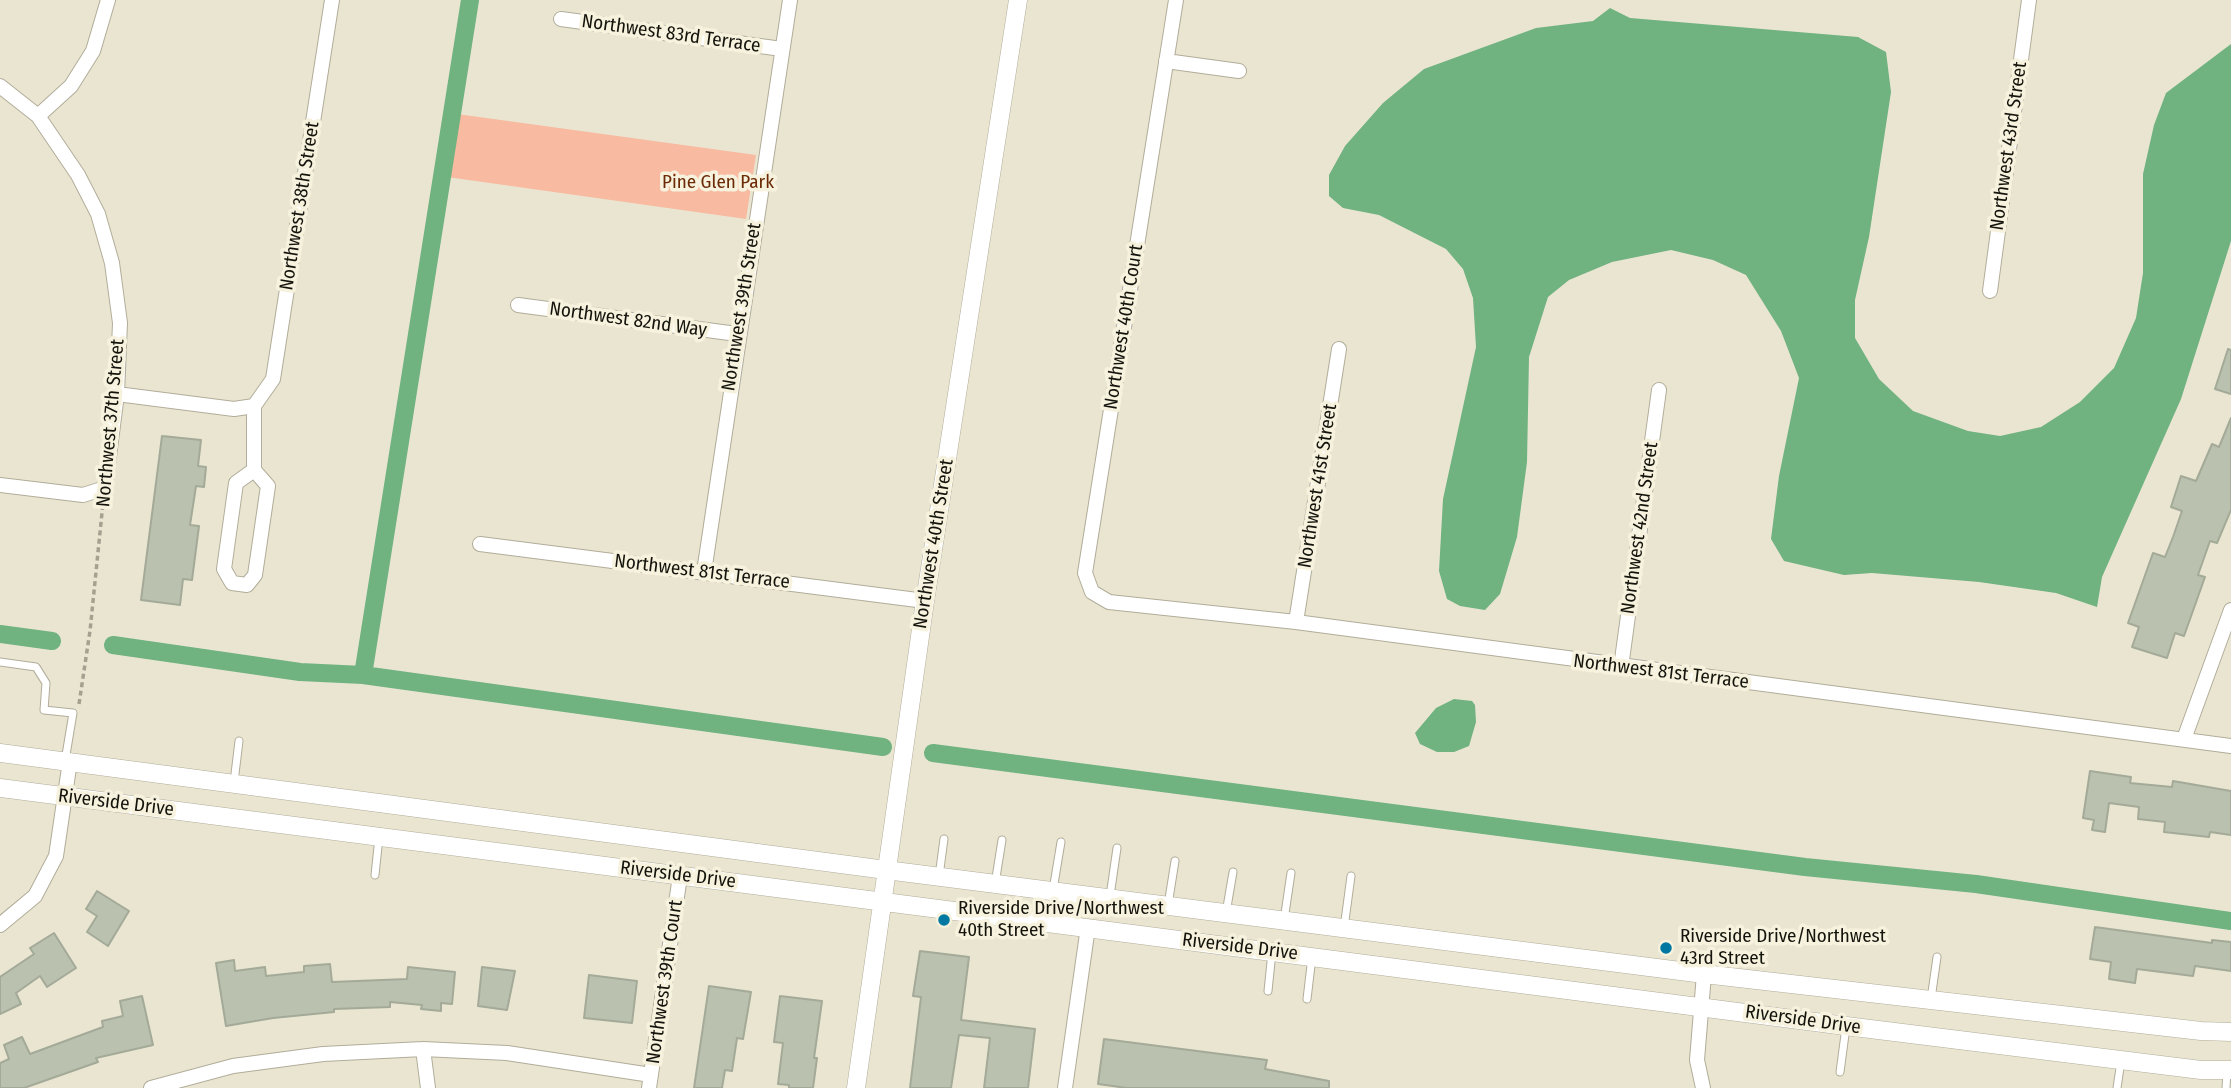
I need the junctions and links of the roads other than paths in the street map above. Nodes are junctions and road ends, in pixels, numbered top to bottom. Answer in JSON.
{"nodes":[{"id":1,"x":108,"y":0,"type":"edge"},
{"id":2,"x":332,"y":0,"type":"edge"},
{"id":3,"x":790,"y":0,"type":"edge"},
{"id":4,"x":1018,"y":0,"type":"edge"},
{"id":5,"x":1176,"y":0,"type":"edge"},
{"id":6,"x":2029,"y":0,"type":"edge"},
{"id":7,"x":561,"y":19,"type":"dead end"},
{"id":8,"x":782,"y":49,"type":"junction"},
{"id":9,"x":1166,"y":61,"type":"junction"},
{"id":10,"x":1239,"y":71,"type":"dead end"},
{"id":11,"x":0,"y":86,"type":"edge"},
{"id":12,"x":38,"y":116,"type":"junction"},
{"id":13,"x":1990,"y":291,"type":"dead end"},
{"id":14,"x":518,"y":305,"type":"dead end"},
{"id":15,"x":737,"y":334,"type":"junction"},
{"id":16,"x":1339,"y":349,"type":"dead end"},
{"id":17,"x":1660,"y":390,"type":"dead end"},
{"id":18,"x":117,"y":394,"type":"junction"},
{"id":19,"x":254,"y":406,"type":"junction"},
{"id":20,"x":254,"y":470,"type":"junction"},
{"id":21,"x":0,"y":485,"type":"edge"},
{"id":22,"x":480,"y":544,"type":"dead end"},
{"id":23,"x":704,"y":572,"type":"junction"},
{"id":24,"x":1093,"y":593,"type":"joint"},
{"id":25,"x":925,"y":601,"type":"junction"},
{"id":26,"x":2231,"y":610,"type":"edge"},
{"id":27,"x":1296,"y":622,"type":"junction"},
{"id":28,"x":0,"y":662,"type":"edge"},
{"id":29,"x":1621,"y":667,"type":"junction"},
{"id":30,"x":2184,"y":739,"type":"junction"},
{"id":31,"x":239,"y":741,"type":"dead end"},
{"id":32,"x":2231,"y":746,"type":"edge"},
{"id":33,"x":0,"y":753,"type":"edge"},
{"id":34,"x":68,"y":761,"type":"junction"},
{"id":35,"x":234,"y":782,"type":"junction"},
{"id":36,"x":0,"y":788,"type":"edge"},
{"id":37,"x":65,"y":796,"type":"junction"},
{"id":38,"x":379,"y":837,"type":"junction"},
{"id":39,"x":944,"y":839,"type":"dead end"},
{"id":40,"x":1002,"y":840,"type":"dead end"},
{"id":41,"x":1061,"y":842,"type":"dead end"},
{"id":42,"x":1117,"y":848,"type":"dead end"},
{"id":43,"x":1175,"y":861,"type":"dead end"},
{"id":44,"x":886,"y":870,"type":"junction"},
{"id":45,"x":1233,"y":872,"type":"dead end"},
{"id":46,"x":1291,"y":873,"type":"dead end"},
{"id":47,"x":375,"y":875,"type":"dead end"},
{"id":48,"x":680,"y":876,"type":"junction"},
{"id":49,"x":1351,"y":876,"type":"dead end"},
{"id":50,"x":939,"y":877,"type":"junction"},
{"id":51,"x":995,"y":884,"type":"junction"},
{"id":52,"x":1053,"y":891,"type":"junction"},
{"id":53,"x":1110,"y":899,"type":"junction"},
{"id":54,"x":882,"y":900,"type":"junction"},
{"id":55,"x":1168,"y":906,"type":"junction"},
{"id":56,"x":1226,"y":913,"type":"junction"},
{"id":57,"x":1284,"y":921,"type":"junction"},
{"id":58,"x":0,"y":925,"type":"edge"},
{"id":59,"x":1088,"y":927,"type":"junction"},
{"id":60,"x":1344,"y":928,"type":"junction"},
{"id":61,"x":1272,"y":951,"type":"junction"},
{"id":62,"x":1312,"y":956,"type":"junction"},
{"id":63,"x":1937,"y":957,"type":"dead end"},
{"id":64,"x":1704,"y":974,"type":"junction"},
{"id":65,"x":1268,"y":991,"type":"dead end"},
{"id":66,"x":1307,"y":999,"type":"dead end"},
{"id":67,"x":1931,"y":1000,"type":"junction"},
{"id":68,"x":1700,"y":1006,"type":"junction"},
{"id":69,"x":1846,"y":1026,"type":"junction"},
{"id":70,"x":2231,"y":1032,"type":"edge"},
{"id":71,"x":423,"y":1049,"type":"junction"},
{"id":72,"x":2121,"y":1060,"type":"junction"},
{"id":73,"x":1840,"y":1072,"type":"dead end"},
{"id":74,"x":2228,"y":1076,"type":"edge"},
{"id":75,"x":650,"y":1081,"type":"edge"},
{"id":76,"x":151,"y":1088,"type":"edge"},
{"id":77,"x":428,"y":1088,"type":"edge"},
{"id":78,"x":856,"y":1088,"type":"edge"},
{"id":79,"x":1065,"y":1088,"type":"edge"},
{"id":80,"x":1703,"y":1088,"type":"edge"},
{"id":81,"x":2117,"y":1088,"type":"edge"}],
"edges":[{"from":1,"to":12,"type":"street"},
{"from":2,"to":19,"type":"street","name":"Northwest 38th Street"},
{"from":3,"to":8,"type":"street","name":"Northwest 39th Street"},
{"from":4,"to":25,"type":"street","name":"Northwest 40th Street"},
{"from":5,"to":9,"type":"street","name":"Northwest 40th Court"},
{"from":6,"to":13,"type":"street","name":"Northwest 43rd Street"},
{"from":7,"to":8,"type":"street","name":"Northwest 83rd Terrace"},
{"from":8,"to":15,"type":"street","name":"Northwest 39th Street"},
{"from":9,"to":10,"type":"street"},
{"from":9,"to":24,"type":"street","name":"Northwest 40th Court"},
{"from":11,"to":12,"type":"street","name":"Northwest 37th Street"},
{"from":12,"to":18,"type":"street","name":"Northwest 37th Street"},
{"from":14,"to":15,"type":"street","name":"Northwest 82nd Way"},
{"from":15,"to":23,"type":"street","name":"Northwest 39th Street"},
{"from":16,"to":27,"type":"street","name":"Northwest 41st Street"},
{"from":17,"to":29,"type":"street","name":"Northwest 42nd Street"},
{"from":18,"to":19,"type":"street"},
{"from":18,"to":21,"type":"street","name":"Northwest 37th Street"},
{"from":19,"to":20,"type":"street"},
{"from":20,"to":20,"type":"street"},
{"from":22,"to":23,"type":"street","name":"Northwest 81st Terrace"},
{"from":23,"to":25,"type":"street","name":"Northwest 81st Terrace"},
{"from":24,"to":27,"type":"street","name":"Northwest 81st Terrace"},
{"from":25,"to":44,"type":"street","name":"Northwest 40th Street"},
{"from":26,"to":30,"type":"street"},
{"from":27,"to":29,"type":"street","name":"Northwest 81st Terrace"},
{"from":28,"to":34,"type":"lane"},
{"from":29,"to":30,"type":"street","name":"Northwest 81st Terrace"},
{"from":30,"to":32,"type":"street","name":"Northwest 81st Terrace"},
{"from":31,"to":35,"type":"lane"},
{"from":33,"to":34,"type":"street","name":"Riverside Drive"},
{"from":34,"to":35,"type":"street","name":"Riverside Drive"},
{"from":34,"to":37,"type":"street"},
{"from":35,"to":44,"type":"street","name":"Riverside Drive"},
{"from":36,"to":37,"type":"street","name":"Riverside Drive"},
{"from":37,"to":38,"type":"street","name":"Riverside Drive"},
{"from":37,"to":58,"type":"street"},
{"from":38,"to":47,"type":"lane"},
{"from":38,"to":48,"type":"street","name":"Riverside Drive"},
{"from":39,"to":50,"type":"lane"},
{"from":40,"to":51,"type":"lane"},
{"from":41,"to":52,"type":"lane"},
{"from":42,"to":53,"type":"lane"},
{"from":43,"to":55,"type":"lane"},
{"from":44,"to":50,"type":"street","name":"Riverside Drive"},
{"from":44,"to":54,"type":"street","name":"Northwest 40th Street"},
{"from":45,"to":56,"type":"lane"},
{"from":46,"to":57,"type":"lane"},
{"from":48,"to":54,"type":"street","name":"Riverside Drive"},
{"from":48,"to":75,"type":"street","name":"Northwest 39th Court"},
{"from":49,"to":60,"type":"lane"},
{"from":50,"to":51,"type":"street","name":"Riverside Drive"},
{"from":51,"to":52,"type":"street","name":"Riverside Drive"},
{"from":52,"to":53,"type":"street","name":"Riverside Drive"},
{"from":53,"to":55,"type":"street","name":"Riverside Drive"},
{"from":54,"to":59,"type":"street","name":"Riverside Drive"},
{"from":54,"to":78,"type":"street","name":"Northwest 40th Street"},
{"from":55,"to":56,"type":"street","name":"Riverside Drive"},
{"from":56,"to":57,"type":"street","name":"Riverside Drive"},
{"from":57,"to":60,"type":"street","name":"Riverside Drive"},
{"from":59,"to":61,"type":"street","name":"Riverside Drive"},
{"from":59,"to":79,"type":"street"},
{"from":60,"to":64,"type":"street","name":"Riverside Drive"},
{"from":61,"to":62,"type":"street","name":"Riverside Drive"},
{"from":61,"to":65,"type":"lane"},
{"from":62,"to":66,"type":"lane"},
{"from":62,"to":68,"type":"street","name":"Riverside Drive"},
{"from":63,"to":67,"type":"lane"},
{"from":64,"to":67,"type":"street","name":"Riverside Drive"},
{"from":64,"to":68,"type":"street"},
{"from":67,"to":70,"type":"street","name":"Riverside Drive"},
{"from":68,"to":69,"type":"street","name":"Riverside Drive"},
{"from":68,"to":80,"type":"street"},
{"from":69,"to":72,"type":"street","name":"Riverside Drive"},
{"from":69,"to":73,"type":"lane"},
{"from":71,"to":75,"type":"street"},
{"from":71,"to":76,"type":"street"},
{"from":71,"to":77,"type":"street"},
{"from":72,"to":74,"type":"street","name":"Riverside Drive"},
{"from":72,"to":81,"type":"lane"}]}
